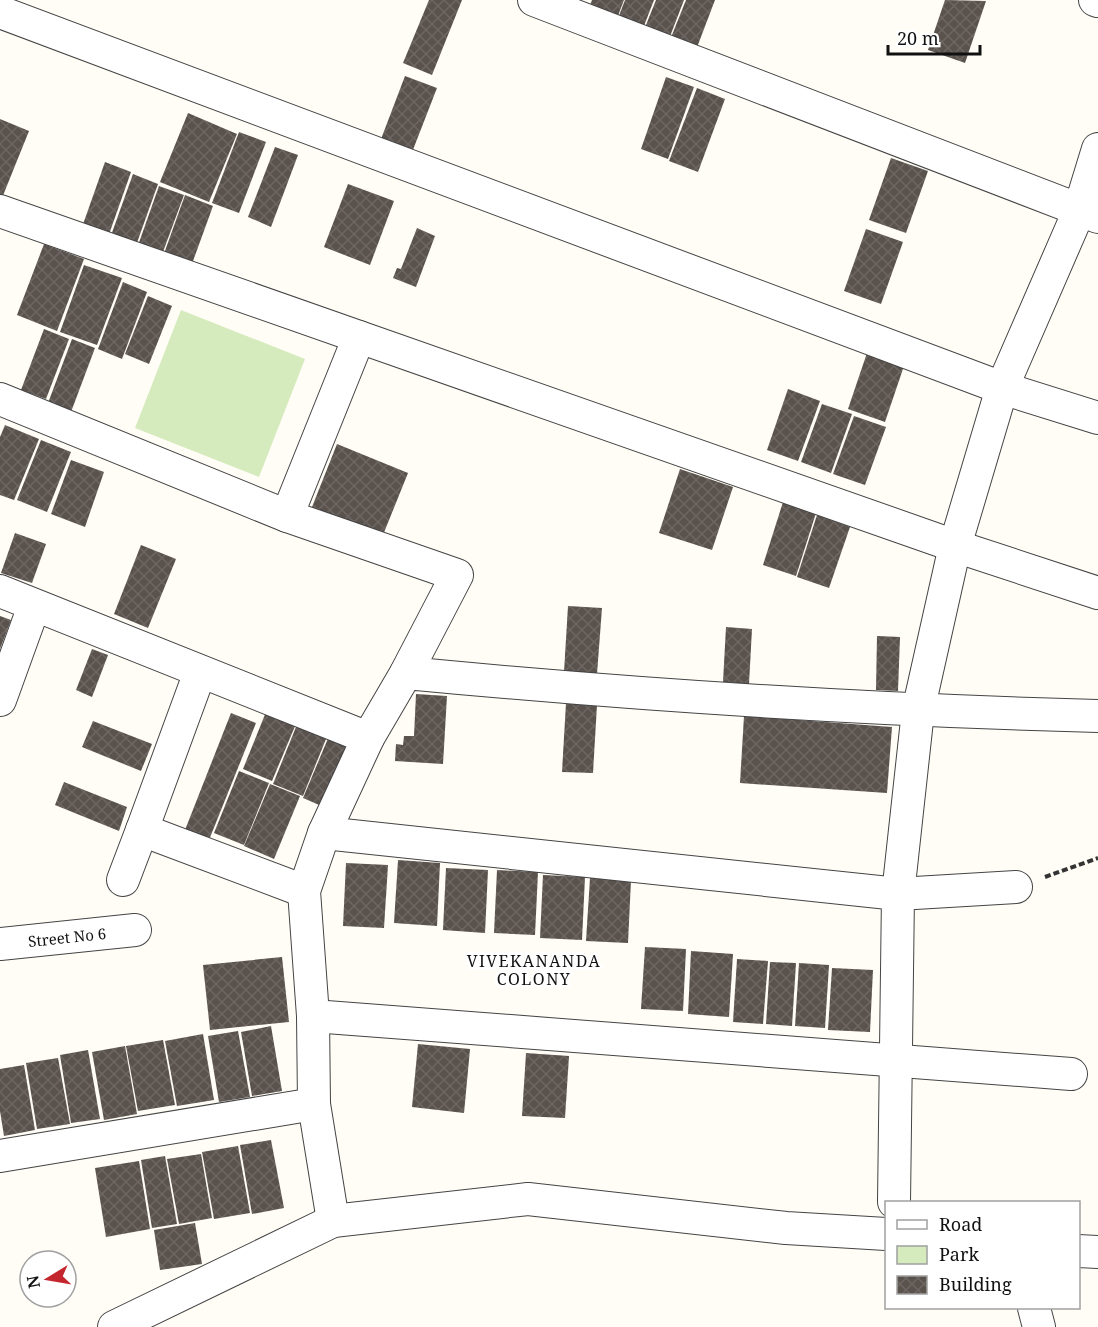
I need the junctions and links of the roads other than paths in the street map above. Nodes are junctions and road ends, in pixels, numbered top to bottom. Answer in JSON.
{"nodes":[{"id":1,"x":534,"y":0,"type":"edge"},
{"id":2,"x":0,"y":12,"type":"edge"},
{"id":3,"x":1098,"y":149,"type":"edge"},
{"id":4,"x":0,"y":210,"type":"edge"},
{"id":5,"x":1088,"y":214,"type":"edge"},
{"id":6,"x":359,"y":337,"type":"junction"},
{"id":7,"x":1002,"y":388,"type":"junction"},
{"id":8,"x":0,"y":399,"type":"edge"},
{"id":9,"x":1098,"y":418,"type":"edge"},
{"id":10,"x":287,"y":516,"type":"junction"},
{"id":11,"x":955,"y":546,"type":"junction"},
{"id":12,"x":0,"y":591,"type":"edge"},
{"id":13,"x":1098,"y":593,"type":"edge"},
{"id":14,"x":34,"y":606,"type":"junction"},
{"id":15,"x":200,"y":672,"type":"junction"},
{"id":16,"x":406,"y":673,"type":"junction"},
{"id":17,"x":0,"y":700,"type":"edge"},
{"id":18,"x":918,"y":711,"type":"junction"},
{"id":19,"x":1098,"y":716,"type":"edge"},
{"id":20,"x":368,"y":738,"type":"junction"},
{"id":21,"x":142,"y":830,"type":"junction"},
{"id":22,"x":324,"y":833,"type":"junction"},
{"id":23,"x":123,"y":880,"type":"dead end"},
{"id":24,"x":1016,"y":887,"type":"road end"},
{"id":25,"x":304,"y":891,"type":"junction"},
{"id":26,"x":898,"y":894,"type":"junction"},
{"id":27,"x":135,"y":930,"type":"dead end"},
{"id":28,"x":0,"y":944,"type":"edge"},
{"id":29,"x":313,"y":1017,"type":"junction"},
{"id":30,"x":897,"y":1059,"type":"junction"},
{"id":31,"x":1071,"y":1074,"type":"dead end"},
{"id":32,"x":314,"y":1104,"type":"junction"},
{"id":33,"x":0,"y":1156,"type":"edge"},
{"id":34,"x":894,"y":1201,"type":"edge"},
{"id":35,"x":333,"y":1221,"type":"junction"},
{"id":36,"x":885,"y":1234,"type":"edge"},
{"id":37,"x":1080,"y":1251,"type":"edge"},
{"id":38,"x":1098,"y":1252,"type":"edge"},
{"id":39,"x":1034,"y":1309,"type":"edge"},
{"id":40,"x":114,"y":1327,"type":"edge"},
{"id":41,"x":1039,"y":1327,"type":"edge"}],
"edges":[{"from":1,"to":5,"type":"street"},
{"from":2,"to":7,"type":"street"},
{"from":3,"to":5,"type":"street"},
{"from":4,"to":6,"type":"street"},
{"from":5,"to":7,"type":"street"},
{"from":6,"to":10,"type":"street"},
{"from":6,"to":11,"type":"street"},
{"from":7,"to":9,"type":"street"},
{"from":7,"to":11,"type":"street"},
{"from":8,"to":10,"type":"street"},
{"from":10,"to":16,"type":"street"},
{"from":11,"to":13,"type":"street"},
{"from":11,"to":18,"type":"street"},
{"from":12,"to":14,"type":"street"},
{"from":14,"to":15,"type":"street"},
{"from":14,"to":17,"type":"street"},
{"from":15,"to":20,"type":"street"},
{"from":15,"to":21,"type":"street"},
{"from":16,"to":18,"type":"street"},
{"from":16,"to":20,"type":"street"},
{"from":18,"to":19,"type":"street"},
{"from":18,"to":26,"type":"street"},
{"from":20,"to":22,"type":"street"},
{"from":21,"to":23,"type":"street"},
{"from":21,"to":25,"type":"street"},
{"from":22,"to":25,"type":"street"},
{"from":22,"to":26,"type":"street"},
{"from":24,"to":26,"type":"street"},
{"from":25,"to":29,"type":"street"},
{"from":26,"to":30,"type":"street"},
{"from":27,"to":28,"type":"street","name":"Street No 6"},
{"from":29,"to":30,"type":"street"},
{"from":29,"to":32,"type":"street"},
{"from":30,"to":31,"type":"street"},
{"from":30,"to":34,"type":"street"},
{"from":32,"to":33,"type":"street"},
{"from":32,"to":35,"type":"street"},
{"from":35,"to":36,"type":"street"},
{"from":35,"to":40,"type":"street"},
{"from":37,"to":38,"type":"street"},
{"from":39,"to":41,"type":"street"}]}
